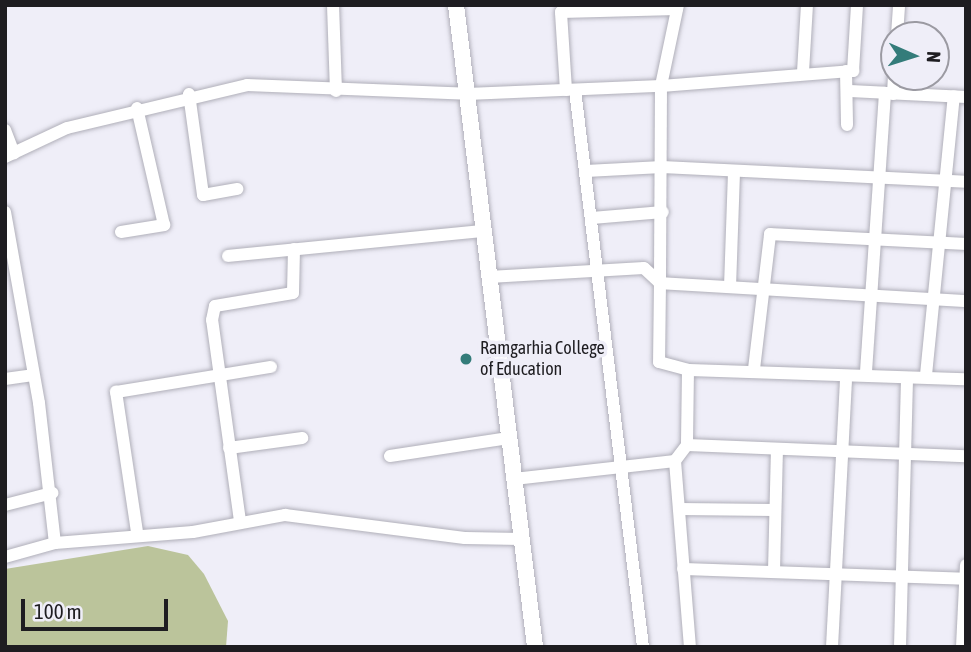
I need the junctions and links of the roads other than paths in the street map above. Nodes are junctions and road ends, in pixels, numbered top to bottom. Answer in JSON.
{"nodes":[{"id":1,"x":333,"y":5,"type":"edge"},
{"id":2,"x":456,"y":5,"type":"edge"},
{"id":3,"x":807,"y":5,"type":"edge"},
{"id":4,"x":857,"y":5,"type":"edge"},
{"id":5,"x":677,"y":7,"type":"edge"},
{"id":6,"x":560,"y":9,"type":"edge"},
{"id":7,"x":846,"y":71,"type":"junction"},
{"id":8,"x":803,"y":72,"type":"junction"},
{"id":9,"x":661,"y":86,"type":"junction"},
{"id":10,"x":571,"y":90,"type":"junction"},
{"id":11,"x":336,"y":91,"type":"junction"},
{"id":12,"x":850,"y":91,"type":"junction"},
{"id":13,"x":889,"y":93,"type":"junction"},
{"id":14,"x":189,"y":94,"type":"junction"},
{"id":15,"x":467,"y":94,"type":"junction"},
{"id":16,"x":960,"y":97,"type":"edge"},
{"id":17,"x":136,"y":108,"type":"junction"},
{"id":18,"x":847,"y":125,"type":"dead end"},
{"id":19,"x":5,"y":130,"type":"edge"},
{"id":20,"x":10,"y":155,"type":"edge"},
{"id":21,"x":662,"y":167,"type":"junction"},
{"id":22,"x":586,"y":171,"type":"junction"},
{"id":23,"x":734,"y":171,"type":"junction"},
{"id":24,"x":883,"y":176,"type":"junction"},
{"id":25,"x":946,"y":181,"type":"junction"},
{"id":26,"x":966,"y":182,"type":"edge"},
{"id":27,"x":237,"y":189,"type":"dead end"},
{"id":28,"x":5,"y":212,"type":"edge"},
{"id":29,"x":663,"y":212,"type":"junction"},
{"id":30,"x":592,"y":218,"type":"junction"},
{"id":31,"x":484,"y":231,"type":"junction"},
{"id":32,"x":121,"y":232,"type":"dead end"},
{"id":33,"x":878,"y":238,"type":"junction"},
{"id":34,"x":940,"y":242,"type":"junction"},
{"id":35,"x":966,"y":244,"type":"edge"},
{"id":36,"x":294,"y":249,"type":"junction"},
{"id":37,"x":228,"y":256,"type":"dead end"},
{"id":38,"x":599,"y":270,"type":"junction"},
{"id":39,"x":489,"y":277,"type":"junction"},
{"id":40,"x":660,"y":283,"type":"junction"},
{"id":41,"x":730,"y":287,"type":"junction"},
{"id":42,"x":763,"y":289,"type":"junction"},
{"id":43,"x":12,"y":293,"type":"edge"},
{"id":44,"x":873,"y":296,"type":"junction"},
{"id":45,"x":936,"y":299,"type":"junction"},
{"id":46,"x":966,"y":302,"type":"edge"},
{"id":47,"x":271,"y":367,"type":"dead end"},
{"id":48,"x":754,"y":369,"type":"junction"},
{"id":49,"x":688,"y":370,"type":"junction"},
{"id":50,"x":866,"y":372,"type":"junction"},
{"id":51,"x":33,"y":374,"type":"junction"},
{"id":52,"x":926,"y":375,"type":"junction"},
{"id":53,"x":220,"y":376,"type":"junction"},
{"id":54,"x":846,"y":376,"type":"junction"},
{"id":55,"x":5,"y":379,"type":"edge"},
{"id":56,"x":966,"y":379,"type":"edge"},
{"id":57,"x":908,"y":380,"type":"junction"},
{"id":58,"x":302,"y":438,"type":"dead end"},
{"id":59,"x":509,"y":438,"type":"junction"},
{"id":60,"x":687,"y":445,"type":"junction"},
{"id":61,"x":229,"y":448,"type":"junction"},
{"id":62,"x":778,"y":451,"type":"junction"},
{"id":63,"x":843,"y":452,"type":"junction"},
{"id":64,"x":906,"y":454,"type":"junction"},
{"id":65,"x":390,"y":456,"type":"dead end"},
{"id":66,"x":966,"y":456,"type":"edge"},
{"id":67,"x":675,"y":461,"type":"junction"},
{"id":68,"x":624,"y":463,"type":"junction"},
{"id":69,"x":514,"y":479,"type":"junction"},
{"id":70,"x":52,"y":493,"type":"junction"},
{"id":71,"x":5,"y":505,"type":"edge"},
{"id":72,"x":679,"y":509,"type":"junction"},
{"id":73,"x":774,"y":510,"type":"junction"},
{"id":74,"x":240,"y":521,"type":"junction"},
{"id":75,"x":137,"y":532,"type":"junction"},
{"id":76,"x":521,"y":539,"type":"junction"},
{"id":77,"x":55,"y":543,"type":"junction"},
{"id":78,"x":5,"y":557,"type":"edge"},
{"id":79,"x":966,"y":565,"type":"edge"},
{"id":80,"x":683,"y":569,"type":"junction"},
{"id":81,"x":774,"y":571,"type":"junction"},
{"id":82,"x":837,"y":573,"type":"junction"},
{"id":83,"x":902,"y":576,"type":"junction"},
{"id":84,"x":966,"y":579,"type":"edge"},
{"id":85,"x":535,"y":647,"type":"edge"},
{"id":86,"x":643,"y":647,"type":"edge"},
{"id":87,"x":690,"y":647,"type":"edge"},
{"id":88,"x":832,"y":647,"type":"edge"},
{"id":89,"x":900,"y":647,"type":"edge"},
{"id":90,"x":962,"y":647,"type":"edge"}],
"edges":[{"from":1,"to":11,"type":"street"},
{"from":2,"to":15,"type":"main road"},
{"from":3,"to":8,"type":"street"},
{"from":4,"to":7,"type":"street"},
{"from":5,"to":6,"type":"street"},
{"from":5,"to":9,"type":"street"},
{"from":6,"to":10,"type":"street"},
{"from":7,"to":8,"type":"street"},
{"from":7,"to":12,"type":"street"},
{"from":8,"to":9,"type":"street"},
{"from":9,"to":10,"type":"street"},
{"from":9,"to":21,"type":"street"},
{"from":10,"to":15,"type":"street"},
{"from":10,"to":22,"type":"street"},
{"from":11,"to":14,"type":"street"},
{"from":11,"to":15,"type":"street"},
{"from":12,"to":13,"type":"street"},
{"from":12,"to":18,"type":"street"},
{"from":13,"to":16,"type":"street"},
{"from":13,"to":24,"type":"street"},
{"from":14,"to":17,"type":"street"},
{"from":14,"to":27,"type":"street"},
{"from":15,"to":31,"type":"main road"},
{"from":16,"to":25,"type":"street"},
{"from":17,"to":20,"type":"street"},
{"from":17,"to":32,"type":"street"},
{"from":19,"to":20,"type":"street"},
{"from":21,"to":22,"type":"street"},
{"from":21,"to":23,"type":"street"},
{"from":21,"to":29,"type":"street"},
{"from":22,"to":30,"type":"street"},
{"from":23,"to":24,"type":"street"},
{"from":23,"to":41,"type":"street"},
{"from":24,"to":25,"type":"street"},
{"from":24,"to":33,"type":"street"},
{"from":25,"to":26,"type":"street"},
{"from":25,"to":34,"type":"street"},
{"from":28,"to":43,"type":"street"},
{"from":29,"to":30,"type":"street"},
{"from":29,"to":40,"type":"street"},
{"from":30,"to":38,"type":"street"},
{"from":31,"to":36,"type":"street"},
{"from":31,"to":39,"type":"main road"},
{"from":33,"to":34,"type":"street"},
{"from":33,"to":42,"type":"street"},
{"from":33,"to":44,"type":"street"},
{"from":34,"to":35,"type":"street"},
{"from":34,"to":45,"type":"street"},
{"from":36,"to":37,"type":"street"},
{"from":36,"to":53,"type":"street"},
{"from":38,"to":39,"type":"street"},
{"from":38,"to":40,"type":"street"},
{"from":38,"to":68,"type":"street"},
{"from":39,"to":59,"type":"main road"},
{"from":40,"to":41,"type":"street"},
{"from":40,"to":49,"type":"street"},
{"from":41,"to":42,"type":"street"},
{"from":42,"to":44,"type":"street"},
{"from":42,"to":48,"type":"street"},
{"from":43,"to":51,"type":"street"},
{"from":44,"to":45,"type":"street"},
{"from":44,"to":50,"type":"street"},
{"from":45,"to":46,"type":"street"},
{"from":45,"to":52,"type":"street"},
{"from":47,"to":53,"type":"street"},
{"from":48,"to":49,"type":"street"},
{"from":48,"to":54,"type":"street"},
{"from":49,"to":60,"type":"street"},
{"from":50,"to":54,"type":"street"},
{"from":50,"to":57,"type":"street"},
{"from":51,"to":55,"type":"street"},
{"from":51,"to":70,"type":"street"},
{"from":52,"to":56,"type":"street"},
{"from":52,"to":57,"type":"street"},
{"from":53,"to":61,"type":"street"},
{"from":53,"to":75,"type":"street"},
{"from":54,"to":63,"type":"street"},
{"from":57,"to":64,"type":"street"},
{"from":58,"to":61,"type":"street"},
{"from":59,"to":65,"type":"street"},
{"from":59,"to":69,"type":"main road"},
{"from":60,"to":62,"type":"street"},
{"from":60,"to":67,"type":"street"},
{"from":61,"to":74,"type":"street"},
{"from":62,"to":63,"type":"street"},
{"from":62,"to":73,"type":"street"},
{"from":63,"to":64,"type":"street"},
{"from":63,"to":82,"type":"street"},
{"from":64,"to":66,"type":"street"},
{"from":64,"to":83,"type":"street"},
{"from":67,"to":68,"type":"street"},
{"from":67,"to":72,"type":"street"},
{"from":68,"to":69,"type":"street"},
{"from":68,"to":86,"type":"street"},
{"from":69,"to":76,"type":"main road"},
{"from":70,"to":71,"type":"street"},
{"from":70,"to":77,"type":"street"},
{"from":72,"to":73,"type":"street"},
{"from":72,"to":80,"type":"street"},
{"from":73,"to":81,"type":"street"},
{"from":74,"to":75,"type":"street"},
{"from":74,"to":76,"type":"street"},
{"from":75,"to":77,"type":"street"},
{"from":76,"to":85,"type":"main road"},
{"from":77,"to":78,"type":"street"},
{"from":79,"to":84,"type":"street"},
{"from":80,"to":81,"type":"street"},
{"from":80,"to":87,"type":"street"},
{"from":81,"to":82,"type":"street"},
{"from":82,"to":83,"type":"street"},
{"from":82,"to":88,"type":"street"},
{"from":83,"to":84,"type":"street"},
{"from":83,"to":89,"type":"street"},
{"from":84,"to":90,"type":"street"}]}
